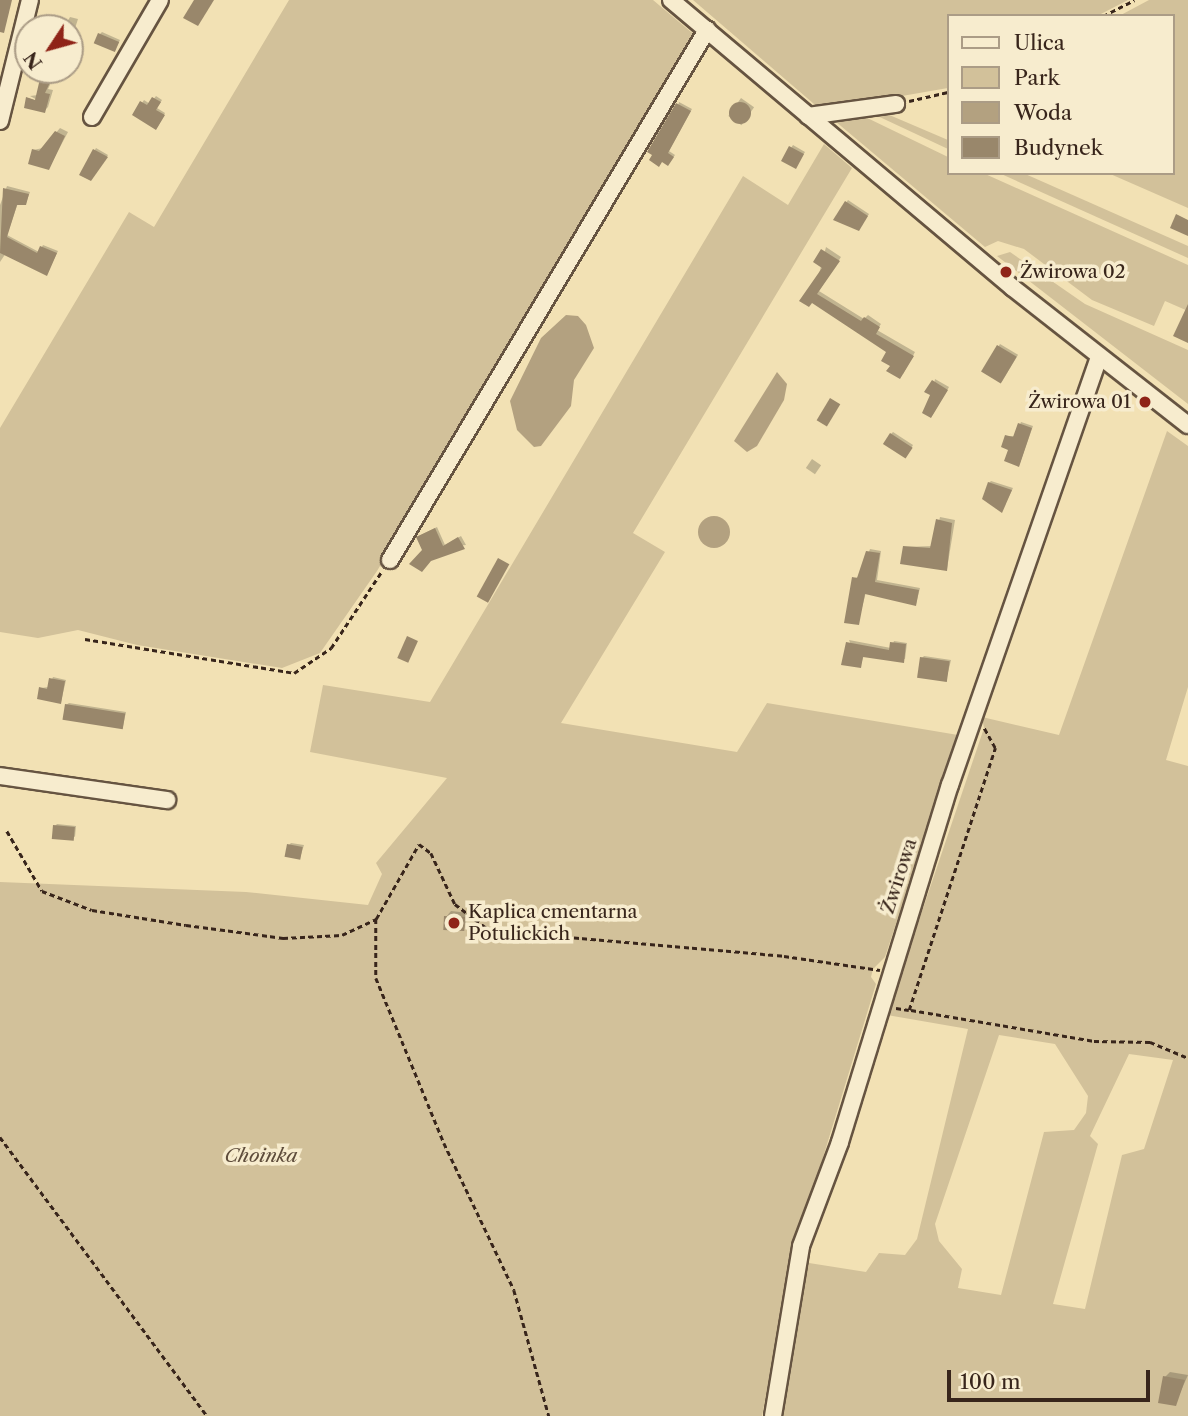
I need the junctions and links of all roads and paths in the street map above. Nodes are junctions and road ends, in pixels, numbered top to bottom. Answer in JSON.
{"nodes":[{"id":1,"x":30,"y":0,"type":"edge"},
{"id":2,"x":160,"y":0,"type":"edge"},
{"id":3,"x":671,"y":0,"type":"edge"},
{"id":4,"x":1134,"y":0,"type":"edge"},
{"id":5,"x":1107,"y":14,"type":"edge"},
{"id":6,"x":707,"y":30,"type":"junction"},
{"id":7,"x":946,"y":92,"type":"edge"},
{"id":8,"x":896,"y":104,"type":"joint"},
{"id":9,"x":808,"y":116,"type":"junction"},
{"id":10,"x":92,"y":117,"type":"dead end"},
{"id":11,"x":0,"y":121,"type":"edge"},
{"id":12,"x":1099,"y":357,"type":"junction"},
{"id":13,"x":1188,"y":425,"type":"edge"},
{"id":14,"x":390,"y":560,"type":"joint"},
{"id":15,"x":85,"y":639,"type":"dead end"},
{"id":16,"x":975,"y":713,"type":"junction"},
{"id":17,"x":0,"y":776,"type":"edge"},
{"id":18,"x":167,"y":800,"type":"dead end"},
{"id":19,"x":7,"y":831,"type":"dead end"},
{"id":20,"x":376,"y":919,"type":"junction"},
{"id":21,"x":890,"y":971,"type":"junction"},
{"id":22,"x":879,"y":1005,"type":"junction"},
{"id":23,"x":909,"y":1010,"type":"junction"},
{"id":24,"x":1188,"y":1058,"type":"edge"},
{"id":25,"x":0,"y":1137,"type":"edge"},
{"id":26,"x":207,"y":1416,"type":"edge"},
{"id":27,"x":549,"y":1416,"type":"edge"},
{"id":28,"x":774,"y":1416,"type":"edge"}],
"edges":[{"from":1,"to":11,"type":"street"},
{"from":2,"to":10,"type":"street"},
{"from":3,"to":6,"type":"street"},
{"from":4,"to":5,"type":"path"},
{"from":6,"to":9,"type":"street"},
{"from":6,"to":14,"type":"street"},
{"from":7,"to":8,"type":"path"},
{"from":8,"to":9,"type":"street"},
{"from":9,"to":12,"type":"street"},
{"from":12,"to":13,"type":"street"},
{"from":12,"to":16,"type":"street","name":"Żwirowa"},
{"from":14,"to":15,"type":"path"},
{"from":16,"to":21,"type":"street","name":"Żwirowa"},
{"from":16,"to":23,"type":"path"},
{"from":17,"to":18,"type":"street"},
{"from":19,"to":20,"type":"path"},
{"from":20,"to":21,"type":"path"},
{"from":20,"to":27,"type":"path"},
{"from":21,"to":22,"type":"street","name":"Żwirowa"},
{"from":22,"to":23,"type":"path"},
{"from":22,"to":28,"type":"street","name":"Żwirowa"},
{"from":23,"to":24,"type":"path"},
{"from":25,"to":26,"type":"path"}]}
